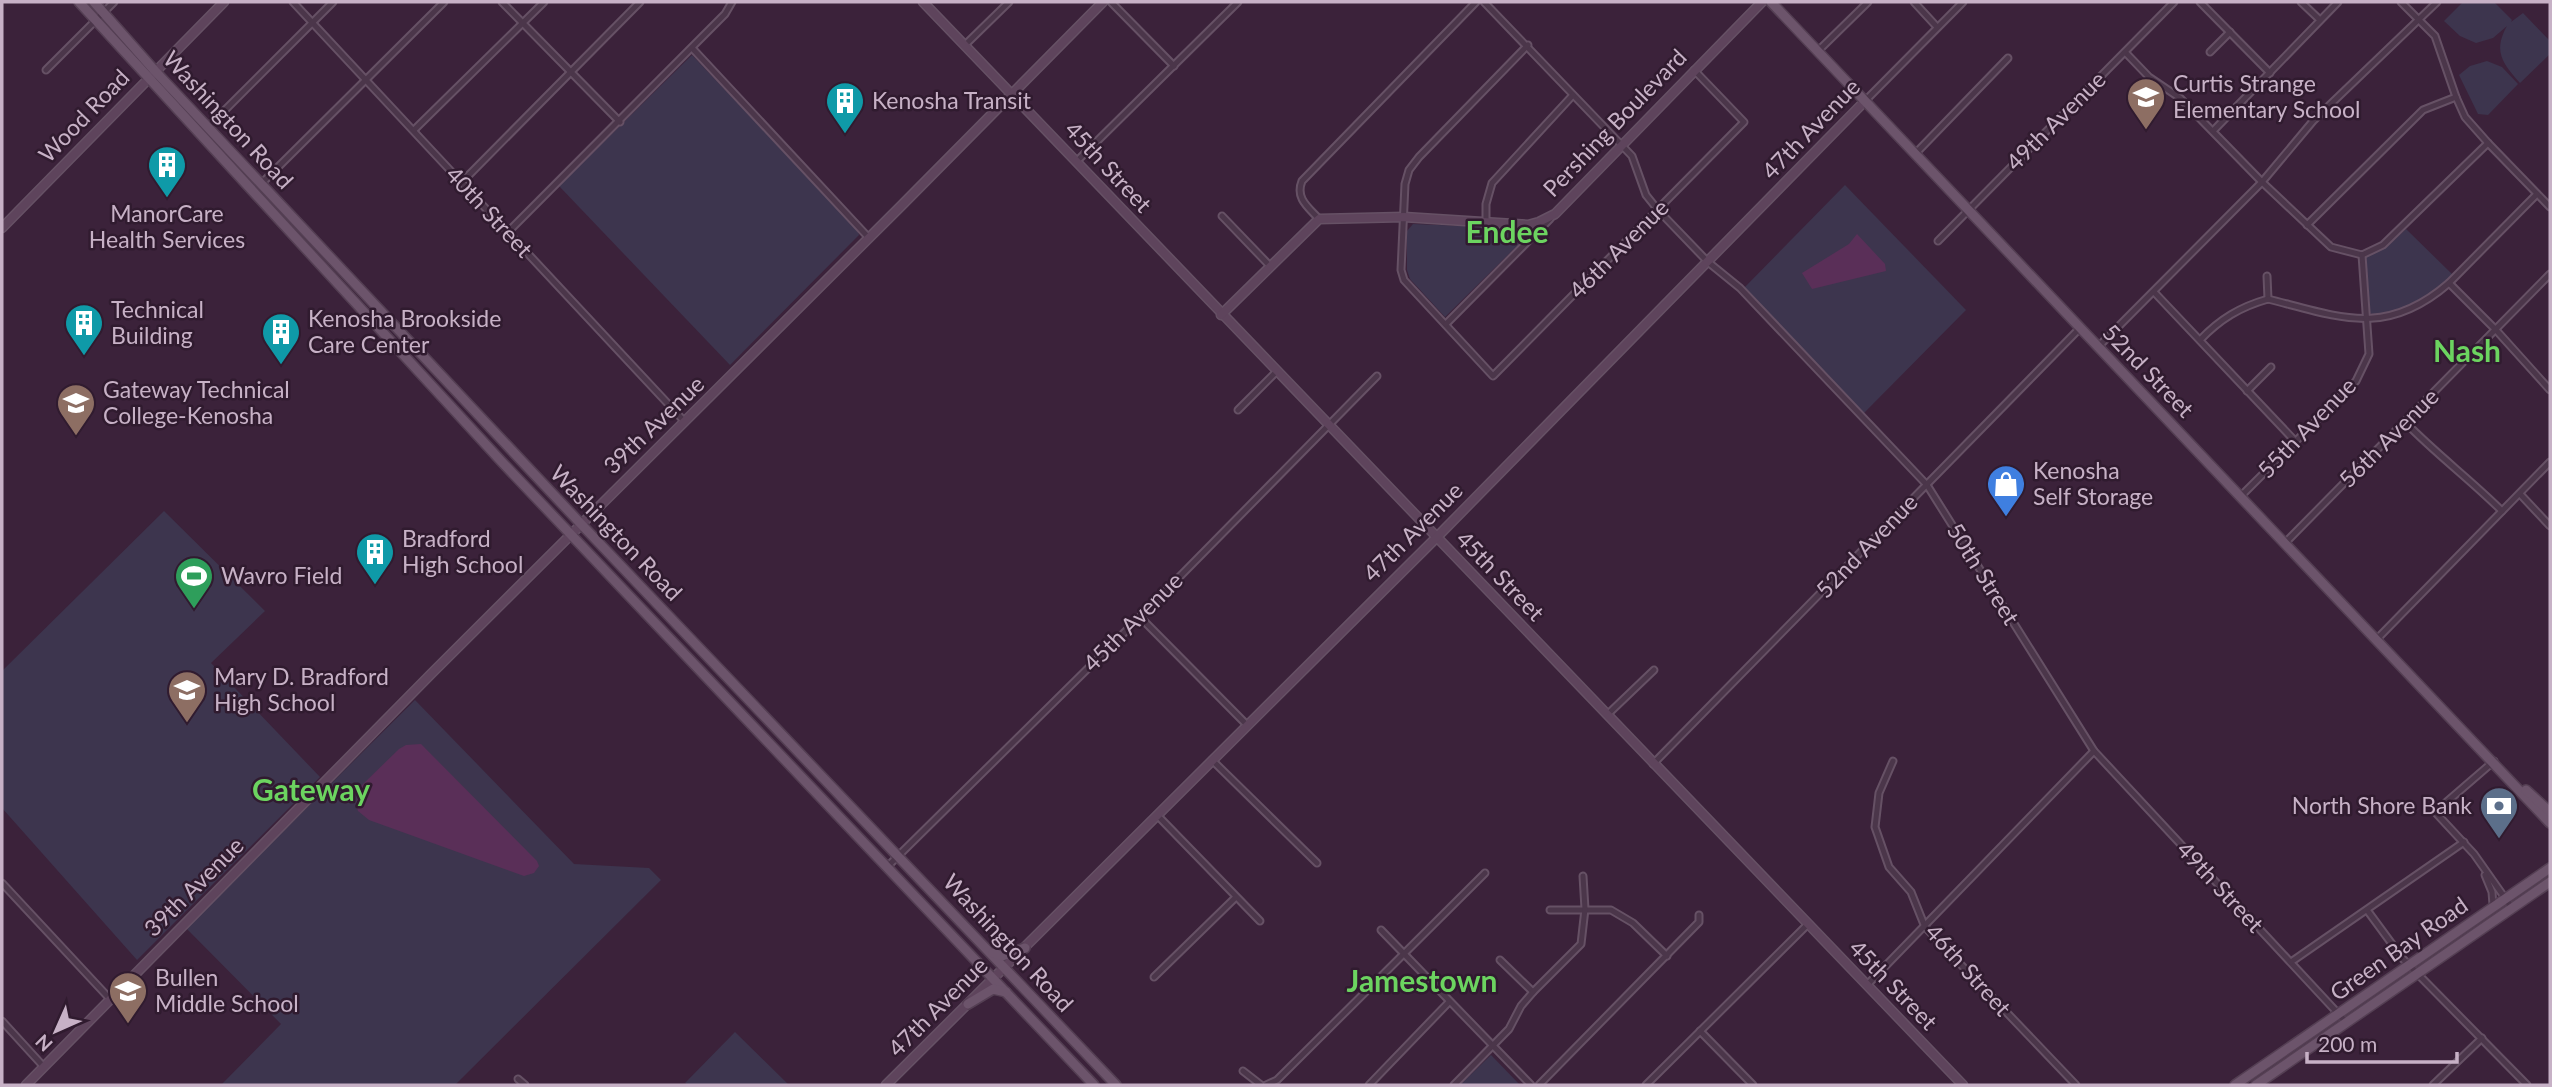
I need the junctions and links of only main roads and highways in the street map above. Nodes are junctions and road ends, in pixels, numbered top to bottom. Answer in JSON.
{"nodes":[{"id":1,"x":79,"y":2,"type":"edge"},
{"id":2,"x":94,"y":2,"type":"edge"},
{"id":3,"x":1771,"y":2,"type":"edge"},
{"id":4,"x":152,"y":74,"type":"junction"},
{"id":5,"x":258,"y":188,"type":"junction"},
{"id":6,"x":286,"y":210,"type":"junction"},
{"id":7,"x":279,"y":218,"type":"junction"},
{"id":8,"x":501,"y":461,"type":"junction"},
{"id":9,"x":541,"y":481,"type":"junction"},
{"id":10,"x":2496,"y":764,"type":"junction"},
{"id":11,"x":2528,"y":799,"type":"junction"},
{"id":12,"x":2550,"y":812,"type":"edge"},
{"id":13,"x":2550,"y":823,"type":"edge"},
{"id":14,"x":2550,"y":830,"type":"edge"},
{"id":15,"x":2550,"y":868,"type":"edge"},
{"id":16,"x":2549,"y":884,"type":"edge"},
{"id":17,"x":1025,"y":948,"type":"road end"},
{"id":18,"x":990,"y":952,"type":"junction"},
{"id":19,"x":2414,"y":969,"type":"junction"},
{"id":20,"x":1008,"y":993,"type":"junction"},
{"id":21,"x":968,"y":1004,"type":"road end"},
{"id":22,"x":2343,"y":1018,"type":"junction"},
{"id":23,"x":1094,"y":1085,"type":"edge"},
{"id":24,"x":1116,"y":1085,"type":"edge"},
{"id":25,"x":2235,"y":1085,"type":"edge"},
{"id":26,"x":2256,"y":1085,"type":"edge"}],
"edges":[{"from":1,"to":4,"type":"main road","name":"Washington Road"},
{"from":2,"to":4,"type":"main road","name":"Washington Road"},
{"from":3,"to":10,"type":"main road","name":"52nd Street"},
{"from":4,"to":5,"type":"main road","name":"Washington Road"},
{"from":5,"to":6,"type":"main road","name":"Washington Road"},
{"from":5,"to":7,"type":"main road","name":"Washington Road"},
{"from":6,"to":7,"type":"main road"},
{"from":6,"to":9,"type":"main road","name":"Washington Road"},
{"from":7,"to":8,"type":"main road","name":"Washington Road"},
{"from":8,"to":9,"type":"main road"},
{"from":8,"to":20,"type":"main road","name":"Washington Road"},
{"from":9,"to":18,"type":"main road","name":"Washington Road"},
{"from":10,"to":11,"type":"main road","name":"52nd Street"},
{"from":10,"to":12,"type":"main road","name":"52nd Street"},
{"from":11,"to":13,"type":"main road","name":"52nd Street"},
{"from":11,"to":14,"type":"main road"},
{"from":15,"to":19,"type":"main road","name":"Green Bay Road"},
{"from":16,"to":19,"type":"main road","name":"Green Bay Road"},
{"from":17,"to":18,"type":"main road"},
{"from":18,"to":24,"type":"main road","name":"Washington Road"},
{"from":19,"to":22,"type":"main road","name":"Green Bay Road"},
{"from":20,"to":21,"type":"main road"},
{"from":20,"to":23,"type":"main road","name":"Washington Road"},
{"from":22,"to":25,"type":"main road","name":"Green Bay Road"},
{"from":22,"to":26,"type":"main road","name":"Green Bay Road"}]}
